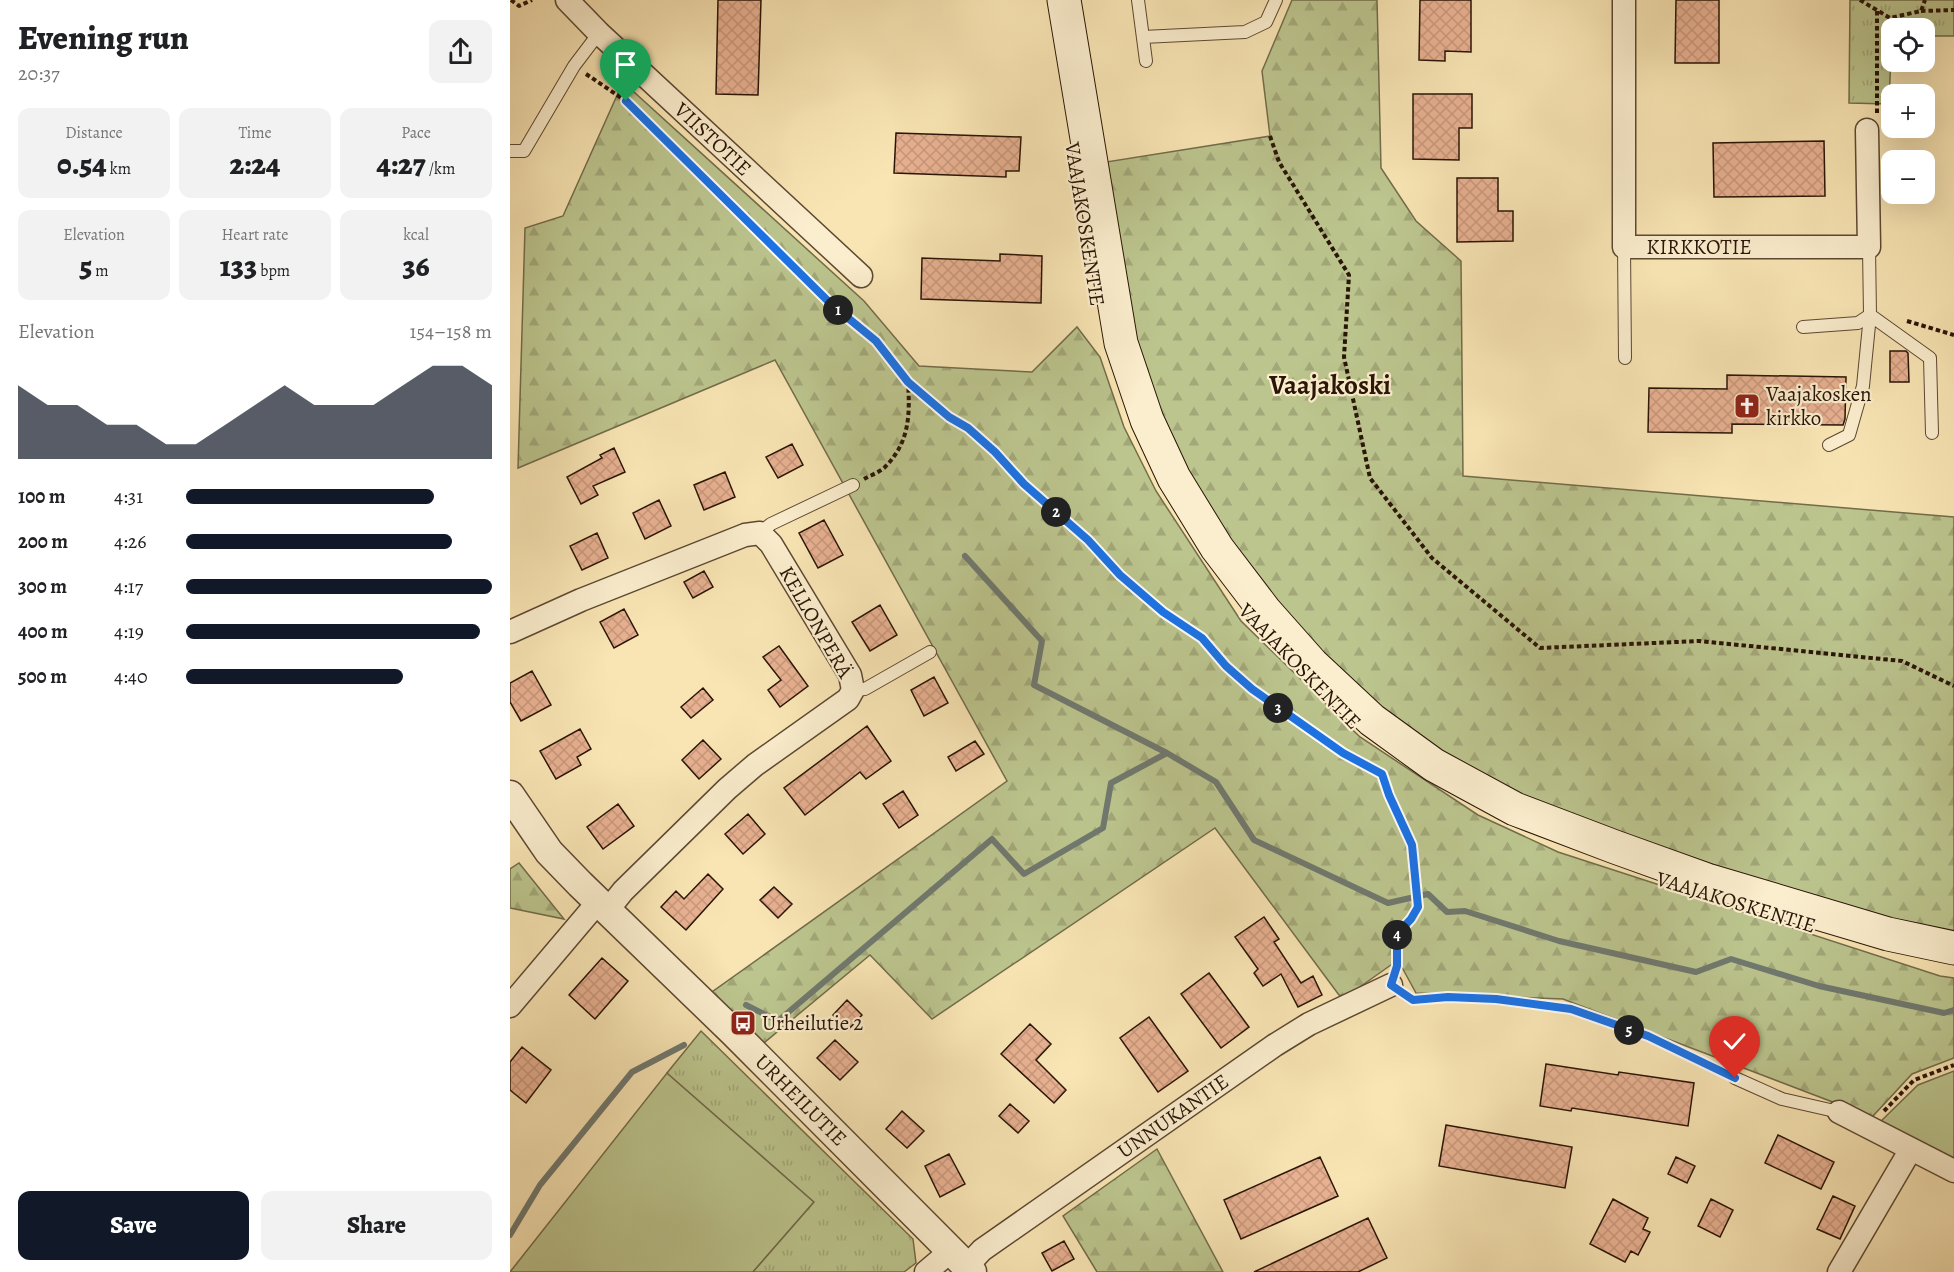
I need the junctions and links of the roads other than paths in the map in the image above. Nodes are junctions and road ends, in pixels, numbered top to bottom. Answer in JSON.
{"nodes":[{"id":1,"x":567,"y":0,"type":"edge"},
{"id":2,"x":1064,"y":0,"type":"edge"},
{"id":3,"x":1138,"y":0,"type":"edge"},
{"id":4,"x":1276,"y":0,"type":"edge"},
{"id":5,"x":1624,"y":0,"type":"edge"},
{"id":6,"x":599,"y":33,"type":"junction"},
{"id":7,"x":1143,"y":38,"type":"junction"},
{"id":8,"x":1146,"y":61,"type":"dead end"},
{"id":9,"x":1872,"y":120,"type":"road end"},
{"id":10,"x":510,"y":151,"type":"edge"},
{"id":11,"x":1624,"y":247,"type":"junction"},
{"id":12,"x":1869,"y":247,"type":"junction"},
{"id":13,"x":861,"y":276,"type":"dead end"},
{"id":14,"x":1870,"y":315,"type":"junction"},
{"id":15,"x":1803,"y":327,"type":"dead end"},
{"id":16,"x":1626,"y":358,"type":"dead end"},
{"id":17,"x":1932,"y":433,"type":"dead end"},
{"id":18,"x":1829,"y":446,"type":"dead end"},
{"id":19,"x":853,"y":485,"type":"road end"},
{"id":20,"x":760,"y":533,"type":"junction"},
{"id":21,"x":510,"y":632,"type":"edge"},
{"id":22,"x":930,"y":652,"type":"dead end"},
{"id":23,"x":853,"y":690,"type":"junction"},
{"id":24,"x":510,"y":795,"type":"edge"},
{"id":25,"x":602,"y":906,"type":"junction"},
{"id":26,"x":1954,"y":948,"type":"edge"},
{"id":27,"x":1391,"y":985,"type":"road end"},
{"id":28,"x":510,"y":1006,"type":"edge"},
{"id":29,"x":1735,"y":1078,"type":"road end"},
{"id":30,"x":1839,"y":1112,"type":"joint"},
{"id":31,"x":1911,"y":1149,"type":"junction"},
{"id":32,"x":1954,"y":1171,"type":"edge"},
{"id":33,"x":964,"y":1263,"type":"edge"},
{"id":34,"x":926,"y":1272,"type":"edge"},
{"id":35,"x":1839,"y":1272,"type":"edge"}],
"edges":[{"from":1,"to":6,"type":"street","name":"VIISTOTIE"},
{"from":2,"to":26,"type":"main road","name":"VAAJAKOSKENTIE"},
{"from":3,"to":7,"type":"lane"},
{"from":4,"to":7,"type":"lane"},
{"from":5,"to":11,"type":"street","name":"KIRKKOTIE"},
{"from":6,"to":10,"type":"lane"},
{"from":6,"to":13,"type":"street","name":"VIISTOTIE"},
{"from":7,"to":8,"type":"lane"},
{"from":9,"to":12,"type":"street"},
{"from":11,"to":12,"type":"street","name":"KIRKKOTIE"},
{"from":11,"to":16,"type":"lane"},
{"from":12,"to":14,"type":"lane"},
{"from":14,"to":15,"type":"lane"},
{"from":14,"to":17,"type":"lane"},
{"from":14,"to":18,"type":"lane"},
{"from":19,"to":20,"type":"lane"},
{"from":20,"to":21,"type":"street"},
{"from":20,"to":23,"type":"street","name":"KELLONPERÄ"},
{"from":22,"to":23,"type":"lane"},
{"from":23,"to":25,"type":"street","name":"KELLONPERÄ"},
{"from":24,"to":25,"type":"street","name":"URHEILUTIE"},
{"from":25,"to":28,"type":"street","name":"KELLONPERÄ"},
{"from":25,"to":33,"type":"street","name":"URHEILUTIE"},
{"from":27,"to":33,"type":"street","name":"UNNUKANTIE"},
{"from":29,"to":30,"type":"lane"},
{"from":30,"to":31,"type":"street"},
{"from":31,"to":32,"type":"street"},
{"from":31,"to":35,"type":"street"},
{"from":33,"to":34,"type":"street","name":"UNNUKANTIE"}]}
